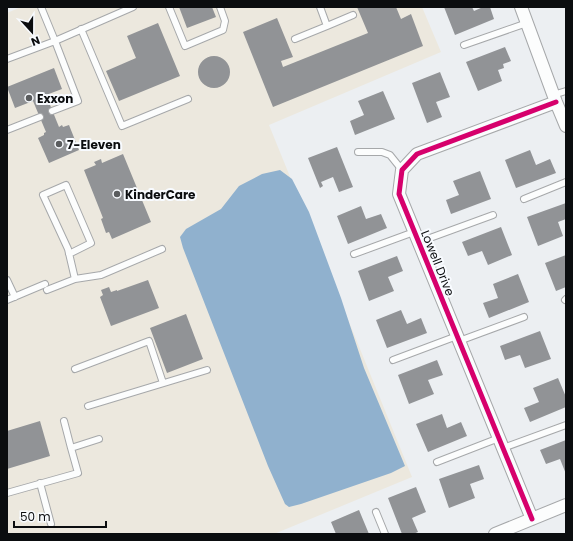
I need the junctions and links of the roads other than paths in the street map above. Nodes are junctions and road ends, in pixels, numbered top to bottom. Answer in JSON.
{"nodes":[{"id":1,"x":41,"y":7,"type":"edge"},
{"id":2,"x":133,"y":7,"type":"edge"},
{"id":3,"x":169,"y":7,"type":"edge"},
{"id":4,"x":220,"y":7,"type":"edge"},
{"id":5,"x":320,"y":7,"type":"edge"},
{"id":6,"x":521,"y":7,"type":"edge"},
{"id":7,"x":353,"y":15,"type":"dead end"},
{"id":8,"x":527,"y":23,"type":"junction"},
{"id":9,"x":327,"y":26,"type":"junction"},
{"id":10,"x":81,"y":29,"type":"junction"},
{"id":11,"x":295,"y":39,"type":"dead end"},
{"id":12,"x":55,"y":40,"type":"junction"},
{"id":13,"x":464,"y":45,"type":"dead end"},
{"id":14,"x":7,"y":59,"type":"edge"},
{"id":15,"x":566,"y":91,"type":"edge"},
{"id":16,"x":188,"y":99,"type":"dead end"},
{"id":17,"x":555,"y":99,"type":"junction"},
{"id":18,"x":52,"y":111,"type":"dead end"},
{"id":19,"x":40,"y":117,"type":"dead end"},
{"id":20,"x":566,"y":126,"type":"edge"},
{"id":21,"x":7,"y":130,"type":"edge"},
{"id":22,"x":358,"y":152,"type":"dead end"},
{"id":23,"x":402,"y":170,"type":"junction"},
{"id":24,"x":566,"y":182,"type":"edge"},
{"id":25,"x":524,"y":199,"type":"dead end"},
{"id":26,"x":493,"y":215,"type":"dead end"},
{"id":27,"x":416,"y":237,"type":"junction"},
{"id":28,"x":162,"y":249,"type":"dead end"},
{"id":29,"x":69,"y":254,"type":"junction"},
{"id":30,"x":354,"y":254,"type":"dead end"},
{"id":31,"x":75,"y":279,"type":"junction"},
{"id":32,"x":7,"y":280,"type":"edge"},
{"id":33,"x":15,"y":297,"type":"junction"},
{"id":34,"x":7,"y":300,"type":"edge"},
{"id":35,"x":524,"y":316,"type":"dead end"},
{"id":36,"x":458,"y":339,"type":"junction"},
{"id":37,"x":393,"y":360,"type":"dead end"},
{"id":38,"x":75,"y":369,"type":"dead end"},
{"id":39,"x":207,"y":370,"type":"dead end"},
{"id":40,"x":163,"y":383,"type":"junction"},
{"id":41,"x":88,"y":406,"type":"dead end"},
{"id":42,"x":64,"y":421,"type":"dead end"},
{"id":43,"x":566,"y":425,"type":"edge"},
{"id":44,"x":99,"y":439,"type":"dead end"},
{"id":45,"x":501,"y":443,"type":"junction"},
{"id":46,"x":71,"y":448,"type":"junction"},
{"id":47,"x":437,"y":462,"type":"dead end"},
{"id":48,"x":40,"y":484,"type":"junction"},
{"id":49,"x":7,"y":493,"type":"edge"},
{"id":50,"x":566,"y":505,"type":"edge"},
{"id":51,"x":376,"y":512,"type":"dead end"},
{"id":52,"x":532,"y":519,"type":"junction"},
{"id":53,"x":52,"y":524,"type":"dead end"},
{"id":54,"x":385,"y":534,"type":"edge"},
{"id":55,"x":494,"y":534,"type":"edge"}],
"edges":[{"from":1,"to":12,"type":"lane"},
{"from":2,"to":10,"type":"lane"},
{"from":3,"to":4,"type":"lane"},
{"from":5,"to":9,"type":"lane"},
{"from":6,"to":8,"type":"street"},
{"from":7,"to":9,"type":"lane"},
{"from":8,"to":13,"type":"lane"},
{"from":8,"to":17,"type":"street"},
{"from":9,"to":11,"type":"lane"},
{"from":10,"to":12,"type":"lane"},
{"from":10,"to":16,"type":"lane"},
{"from":12,"to":14,"type":"lane"},
{"from":12,"to":18,"type":"lane"},
{"from":15,"to":17,"type":"lane"},
{"from":17,"to":20,"type":"street"},
{"from":17,"to":23,"type":"street"},
{"from":19,"to":21,"type":"lane"},
{"from":22,"to":23,"type":"lane"},
{"from":23,"to":27,"type":"street","name":"Lowell Drive"},
{"from":24,"to":25,"type":"lane"},
{"from":26,"to":27,"type":"lane"},
{"from":27,"to":30,"type":"lane"},
{"from":27,"to":36,"type":"street","name":"Lowell Drive"},
{"from":28,"to":31,"type":"lane"},
{"from":29,"to":29,"type":"lane"},
{"from":29,"to":31,"type":"lane"},
{"from":31,"to":33,"type":"lane"},
{"from":32,"to":33,"type":"lane"},
{"from":33,"to":34,"type":"lane"},
{"from":35,"to":36,"type":"lane"},
{"from":36,"to":37,"type":"lane"},
{"from":36,"to":45,"type":"street","name":"Lowell Drive"},
{"from":38,"to":40,"type":"lane"},
{"from":39,"to":40,"type":"lane"},
{"from":40,"to":41,"type":"lane"},
{"from":42,"to":46,"type":"lane"},
{"from":43,"to":45,"type":"lane"},
{"from":44,"to":46,"type":"lane"},
{"from":45,"to":47,"type":"lane"},
{"from":45,"to":52,"type":"street","name":"Lowell Drive"},
{"from":46,"to":48,"type":"lane"},
{"from":48,"to":49,"type":"lane"},
{"from":48,"to":53,"type":"lane"},
{"from":50,"to":52,"type":"street"},
{"from":51,"to":54,"type":"lane"},
{"from":52,"to":55,"type":"street"}]}
